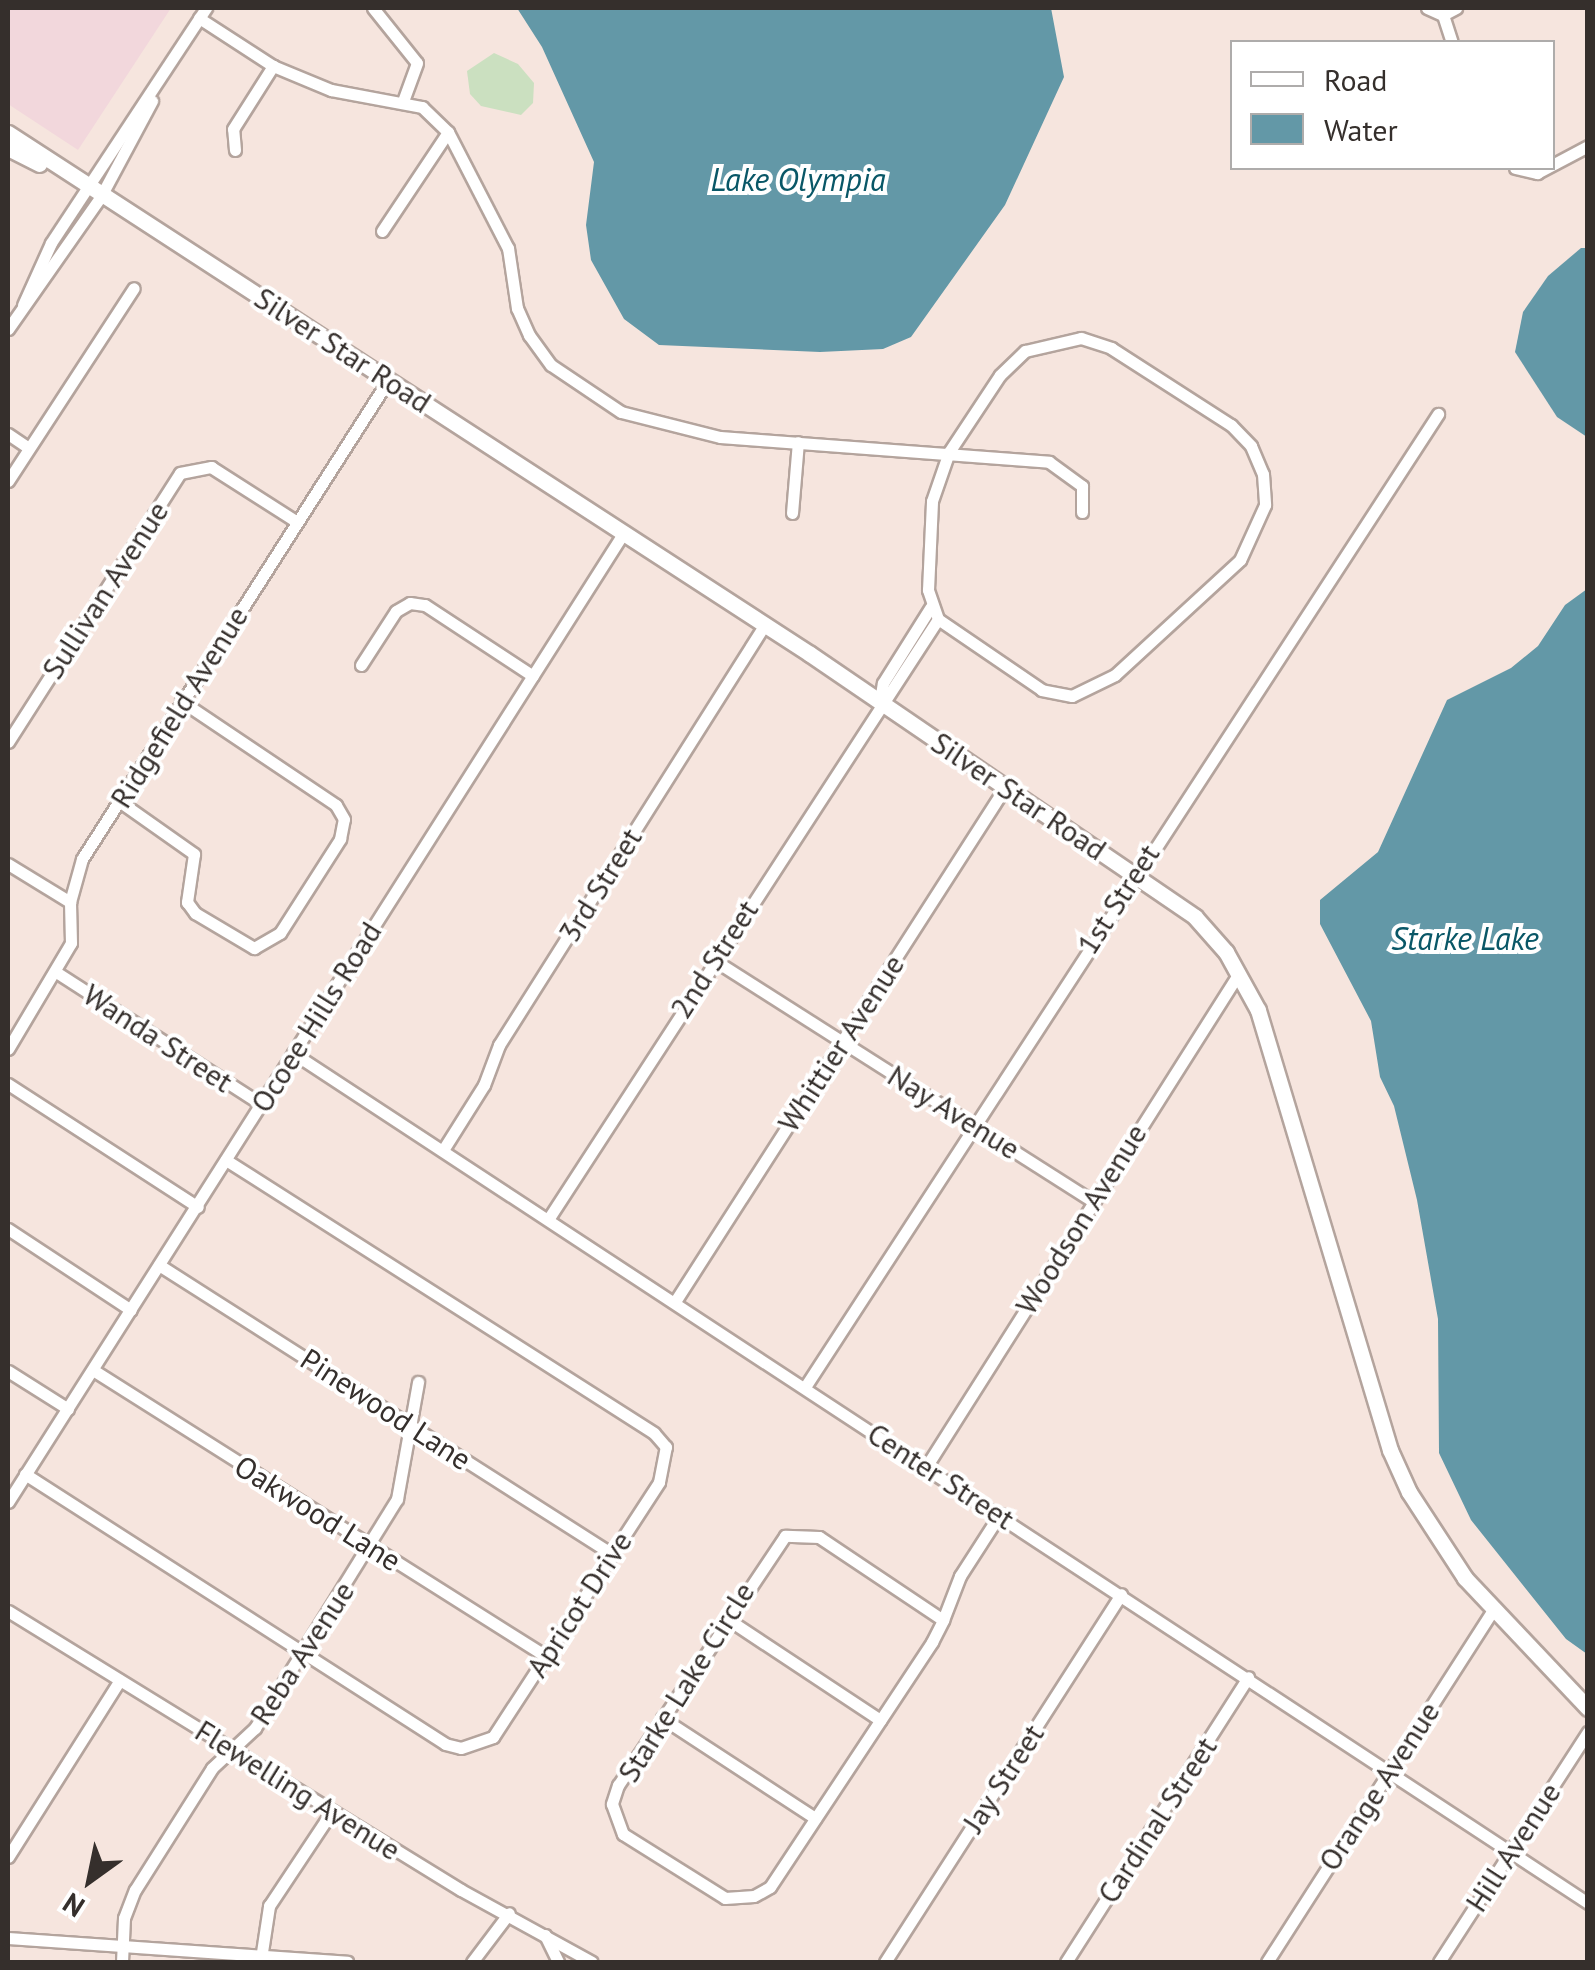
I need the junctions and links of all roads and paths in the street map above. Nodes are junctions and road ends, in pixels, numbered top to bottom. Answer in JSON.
{"nodes":[{"id":1,"x":372,"y":8,"type":"edge"},
{"id":2,"x":1427,"y":8,"type":"edge"},
{"id":3,"x":1456,"y":8,"type":"edge"},
{"id":4,"x":203,"y":13,"type":"edge"},
{"id":5,"x":1443,"y":15,"type":"junction"},
{"id":6,"x":1451,"y":40,"type":"edge"},
{"id":7,"x":273,"y":66,"type":"junction"},
{"id":8,"x":403,"y":101,"type":"junction"},
{"id":9,"x":448,"y":132,"type":"junction"},
{"id":10,"x":8,"y":133,"type":"edge"},
{"id":11,"x":1588,"y":146,"type":"edge"},
{"id":12,"x":8,"y":148,"type":"edge"},
{"id":13,"x":234,"y":150,"type":"dead end"},
{"id":14,"x":1555,"y":163,"type":"edge"},
{"id":15,"x":94,"y":192,"type":"junction"},
{"id":16,"x":382,"y":231,"type":"dead end"},
{"id":17,"x":134,"y":288,"type":"dead end"},
{"id":18,"x":8,"y":329,"type":"edge"},
{"id":19,"x":389,"y":379,"type":"junction"},
{"id":20,"x":1438,"y":414,"type":"dead end"},
{"id":21,"x":8,"y":434,"type":"edge"},
{"id":22,"x":798,"y":442,"type":"junction"},
{"id":23,"x":29,"y":448,"type":"junction"},
{"id":24,"x":948,"y":452,"type":"junction"},
{"id":25,"x":8,"y":481,"type":"edge"},
{"id":26,"x":792,"y":512,"type":"dead end"},
{"id":27,"x":1082,"y":512,"type":"dead end"},
{"id":28,"x":297,"y":522,"type":"junction"},
{"id":29,"x":624,"y":532,"type":"junction"},
{"id":30,"x":934,"y":613,"type":"junction"},
{"id":31,"x":766,"y":624,"type":"junction"},
{"id":32,"x":361,"y":665,"type":"dead end"},
{"id":33,"x":532,"y":676,"type":"junction"},
{"id":34,"x":181,"y":701,"type":"junction"},
{"id":35,"x":880,"y":701,"type":"junction"},
{"id":36,"x":8,"y":742,"type":"edge"},
{"id":37,"x":1006,"y":786,"type":"junction"},
{"id":38,"x":119,"y":801,"type":"junction"},
{"id":39,"x":8,"y":864,"type":"edge"},
{"id":40,"x":1134,"y":874,"type":"junction"},
{"id":41,"x":70,"y":902,"type":"junction"},
{"id":42,"x":714,"y":960,"type":"junction"},
{"id":43,"x":56,"y":972,"type":"junction"},
{"id":44,"x":1240,"y":973,"type":"junction"},
{"id":45,"x":842,"y":1041,"type":"junction"},
{"id":46,"x":8,"y":1048,"type":"edge"},
{"id":47,"x":293,"y":1053,"type":"junction"},
{"id":48,"x":8,"y":1084,"type":"edge"},
{"id":49,"x":260,"y":1104,"type":"junction"},
{"id":50,"x":973,"y":1123,"type":"junction"},
{"id":51,"x":443,"y":1150,"type":"junction"},
{"id":52,"x":226,"y":1160,"type":"junction"},
{"id":53,"x":1093,"y":1201,"type":"junction"},
{"id":54,"x":198,"y":1207,"type":"junction"},
{"id":55,"x":549,"y":1218,"type":"junction"},
{"id":56,"x":8,"y":1230,"type":"edge"},
{"id":57,"x":160,"y":1265,"type":"junction"},
{"id":58,"x":676,"y":1300,"type":"junction"},
{"id":59,"x":131,"y":1310,"type":"junction"},
{"id":60,"x":93,"y":1370,"type":"junction"},
{"id":61,"x":8,"y":1371,"type":"edge"},
{"id":62,"x":418,"y":1382,"type":"dead end"},
{"id":63,"x":805,"y":1387,"type":"junction"},
{"id":64,"x":68,"y":1409,"type":"junction"},
{"id":65,"x":414,"y":1426,"type":"junction"},
{"id":66,"x":926,"y":1467,"type":"junction"},
{"id":67,"x":25,"y":1474,"type":"junction"},
{"id":68,"x":8,"y":1502,"type":"edge"},
{"id":69,"x":1000,"y":1514,"type":"junction"},
{"id":70,"x":371,"y":1548,"type":"junction"},
{"id":71,"x":612,"y":1554,"type":"junction"},
{"id":72,"x":1121,"y":1594,"type":"junction"},
{"id":73,"x":1493,"y":1610,"type":"junction"},
{"id":74,"x":9,"y":1616,"type":"edge"},
{"id":75,"x":726,"y":1618,"type":"junction"},
{"id":76,"x":943,"y":1620,"type":"junction"},
{"id":77,"x":303,"y":1653,"type":"junction"},
{"id":78,"x":544,"y":1656,"type":"junction"},
{"id":79,"x":1248,"y":1676,"type":"junction"},
{"id":80,"x":120,"y":1680,"type":"junction"},
{"id":81,"x":1588,"y":1708,"type":"edge"},
{"id":82,"x":662,"y":1718,"type":"junction"},
{"id":83,"x":880,"y":1720,"type":"junction"},
{"id":84,"x":1588,"y":1732,"type":"edge"},
{"id":85,"x":232,"y":1750,"type":"junction"},
{"id":86,"x":1388,"y":1771,"type":"junction"},
{"id":87,"x":332,"y":1811,"type":"junction"},
{"id":88,"x":816,"y":1818,"type":"junction"},
{"id":89,"x":1510,"y":1852,"type":"junction"},
{"id":90,"x":8,"y":1857,"type":"edge"},
{"id":91,"x":1588,"y":1903,"type":"edge"},
{"id":92,"x":510,"y":1913,"type":"junction"},
{"id":93,"x":544,"y":1932,"type":"junction"},
{"id":94,"x":8,"y":1938,"type":"edge"},
{"id":95,"x":123,"y":1944,"type":"junction"},
{"id":96,"x":262,"y":1952,"type":"junction"},
{"id":97,"x":122,"y":1962,"type":"edge"},
{"id":98,"x":346,"y":1962,"type":"edge"},
{"id":99,"x":472,"y":1962,"type":"edge"},
{"id":100,"x":558,"y":1962,"type":"edge"},
{"id":101,"x":592,"y":1962,"type":"edge"},
{"id":102,"x":886,"y":1962,"type":"edge"},
{"id":103,"x":1066,"y":1962,"type":"edge"},
{"id":104,"x":1267,"y":1962,"type":"edge"},
{"id":105,"x":1439,"y":1962,"type":"edge"}],
"edges":[{"from":1,"to":8,"type":"street"},
{"from":2,"to":5,"type":"street"},
{"from":3,"to":5,"type":"street"},
{"from":4,"to":7,"type":"street"},
{"from":4,"to":15,"type":"street"},
{"from":5,"to":6,"type":"street"},
{"from":7,"to":8,"type":"street"},
{"from":7,"to":13,"type":"street"},
{"from":8,"to":9,"type":"street"},
{"from":9,"to":16,"type":"street"},
{"from":9,"to":22,"type":"street"},
{"from":10,"to":15,"type":"main road","name":"Silver Star Road"},
{"from":11,"to":14,"type":"street"},
{"from":12,"to":15,"type":"main road","name":"Silver Star Road"},
{"from":15,"to":18,"type":"street"},
{"from":15,"to":19,"type":"main road","name":"Silver Star Road"},
{"from":17,"to":23,"type":"street"},
{"from":19,"to":28,"type":"street","name":"Ridgefield Avenue"},
{"from":19,"to":29,"type":"main road","name":"Silver Star Road"},
{"from":20,"to":40,"type":"street","name":"1st Street"},
{"from":21,"to":23,"type":"street"},
{"from":22,"to":24,"type":"street"},
{"from":22,"to":26,"type":"street"},
{"from":23,"to":25,"type":"street"},
{"from":24,"to":27,"type":"street"},
{"from":24,"to":30,"type":"street"},
{"from":24,"to":30,"type":"street"},
{"from":28,"to":34,"type":"street","name":"Ridgefield Avenue"},
{"from":28,"to":36,"type":"street","name":"Sullivan Avenue"},
{"from":29,"to":31,"type":"main road","name":"Silver Star Road"},
{"from":29,"to":33,"type":"street","name":"Ocoee Hills Road"},
{"from":30,"to":35,"type":"street","name":"2nd Street"},
{"from":31,"to":35,"type":"main road","name":"Silver Star Road"},
{"from":31,"to":51,"type":"street","name":"3rd Street"},
{"from":32,"to":33,"type":"street"},
{"from":33,"to":47,"type":"street","name":"Ocoee Hills Road"},
{"from":34,"to":38,"type":"street","name":"Ridgefield Avenue"},
{"from":34,"to":38,"type":"street"},
{"from":35,"to":37,"type":"main road","name":"Silver Star Road"},
{"from":35,"to":42,"type":"street","name":"2nd Street"},
{"from":37,"to":40,"type":"main road","name":"Silver Star Road"},
{"from":37,"to":45,"type":"street","name":"Whittier Avenue"},
{"from":38,"to":41,"type":"street","name":"Ridgefield Avenue"},
{"from":39,"to":41,"type":"street"},
{"from":40,"to":44,"type":"main road","name":"Silver Star Road"},
{"from":40,"to":50,"type":"street","name":"1st Street"},
{"from":41,"to":43,"type":"street","name":"Ridgefield Avenue"},
{"from":42,"to":45,"type":"street","name":"Nay Avenue"},
{"from":42,"to":55,"type":"street","name":"2nd Street"},
{"from":43,"to":46,"type":"street","name":"Ridgefield Avenue"},
{"from":43,"to":49,"type":"street","name":"Wanda Street"},
{"from":44,"to":53,"type":"street","name":"Woodson Avenue"},
{"from":44,"to":73,"type":"main road","name":"Silver Star Road"},
{"from":45,"to":50,"type":"street","name":"Nay Avenue"},
{"from":45,"to":58,"type":"street","name":"Whittier Avenue"},
{"from":47,"to":49,"type":"street","name":"Ocoee Hills Road"},
{"from":47,"to":51,"type":"street","name":"Center Street"},
{"from":48,"to":54,"type":"street"},
{"from":49,"to":52,"type":"street","name":"Ocoee Hills Road"},
{"from":50,"to":53,"type":"street","name":"Nay Avenue"},
{"from":50,"to":63,"type":"street","name":"1st Street"},
{"from":51,"to":55,"type":"street","name":"Center Street"},
{"from":52,"to":54,"type":"street","name":"Ocoee Hills Road"},
{"from":52,"to":71,"type":"street","name":"Apricot Drive"},
{"from":53,"to":66,"type":"street","name":"Woodson Avenue"},
{"from":54,"to":57,"type":"street","name":"Ocoee Hills Road"},
{"from":55,"to":58,"type":"street","name":"Center Street"},
{"from":56,"to":59,"type":"street"},
{"from":57,"to":59,"type":"street","name":"Ocoee Hills Road"},
{"from":57,"to":65,"type":"street","name":"Pinewood Lane"},
{"from":58,"to":63,"type":"street","name":"Center Street"},
{"from":59,"to":60,"type":"street","name":"Ocoee Hills Road"},
{"from":60,"to":64,"type":"street","name":"Ocoee Hills Road"},
{"from":60,"to":70,"type":"street","name":"Oakwood Lane"},
{"from":61,"to":64,"type":"street"},
{"from":62,"to":65,"type":"street","name":"Reba Avenue"},
{"from":63,"to":66,"type":"street","name":"Center Street"},
{"from":64,"to":67,"type":"street","name":"Ocoee Hills Road"},
{"from":65,"to":70,"type":"street","name":"Reba Avenue"},
{"from":65,"to":71,"type":"street","name":"Pinewood Lane"},
{"from":66,"to":69,"type":"street","name":"Center Street"},
{"from":67,"to":68,"type":"street","name":"Ocoee Hills Road"},
{"from":67,"to":77,"type":"street","name":"Apricot Drive"},
{"from":69,"to":72,"type":"street","name":"Center Street"},
{"from":69,"to":76,"type":"street","name":"Starke Lake Circle"},
{"from":70,"to":77,"type":"street","name":"Reba Avenue"},
{"from":70,"to":78,"type":"street","name":"Oakwood Lane"},
{"from":71,"to":78,"type":"street","name":"Apricot Drive"},
{"from":72,"to":79,"type":"street","name":"Center Street"},
{"from":72,"to":102,"type":"street","name":"Jay Street"},
{"from":73,"to":81,"type":"main road","name":"Silver Star Road"},
{"from":73,"to":86,"type":"street","name":"Orange Avenue"},
{"from":74,"to":80,"type":"street","name":"Flewelling Avenue"},
{"from":75,"to":76,"type":"street","name":"Starke Lake Circle"},
{"from":75,"to":82,"type":"street","name":"Starke Lake Circle"},
{"from":75,"to":83,"type":"street"},
{"from":76,"to":83,"type":"street","name":"Starke Lake Circle"},
{"from":77,"to":78,"type":"street","name":"Apricot Drive"},
{"from":77,"to":85,"type":"street","name":"Reba Avenue"},
{"from":79,"to":86,"type":"street","name":"Center Street"},
{"from":79,"to":103,"type":"street","name":"Cardinal Street"},
{"from":80,"to":85,"type":"street","name":"Flewelling Avenue"},
{"from":80,"to":90,"type":"street"},
{"from":82,"to":88,"type":"street"},
{"from":82,"to":88,"type":"street","name":"Starke Lake Circle"},
{"from":83,"to":88,"type":"street","name":"Starke Lake Circle"},
{"from":84,"to":89,"type":"street","name":"Hill Avenue"},
{"from":85,"to":87,"type":"street","name":"Flewelling Avenue"},
{"from":85,"to":95,"type":"street","name":"Reba Avenue"},
{"from":86,"to":89,"type":"street","name":"Center Street"},
{"from":86,"to":104,"type":"street","name":"Orange Avenue"},
{"from":87,"to":92,"type":"street","name":"Flewelling Avenue"},
{"from":87,"to":96,"type":"street"},
{"from":89,"to":91,"type":"street","name":"Center Street"},
{"from":89,"to":105,"type":"street","name":"Hill Avenue"},
{"from":92,"to":93,"type":"street","name":"Flewelling Avenue"},
{"from":92,"to":99,"type":"street"},
{"from":93,"to":100,"type":"street"},
{"from":93,"to":101,"type":"street","name":"Flewelling Avenue"},
{"from":94,"to":95,"type":"street"},
{"from":95,"to":96,"type":"street"},
{"from":95,"to":97,"type":"street","name":"Reba Avenue"},
{"from":96,"to":98,"type":"street"}]}
